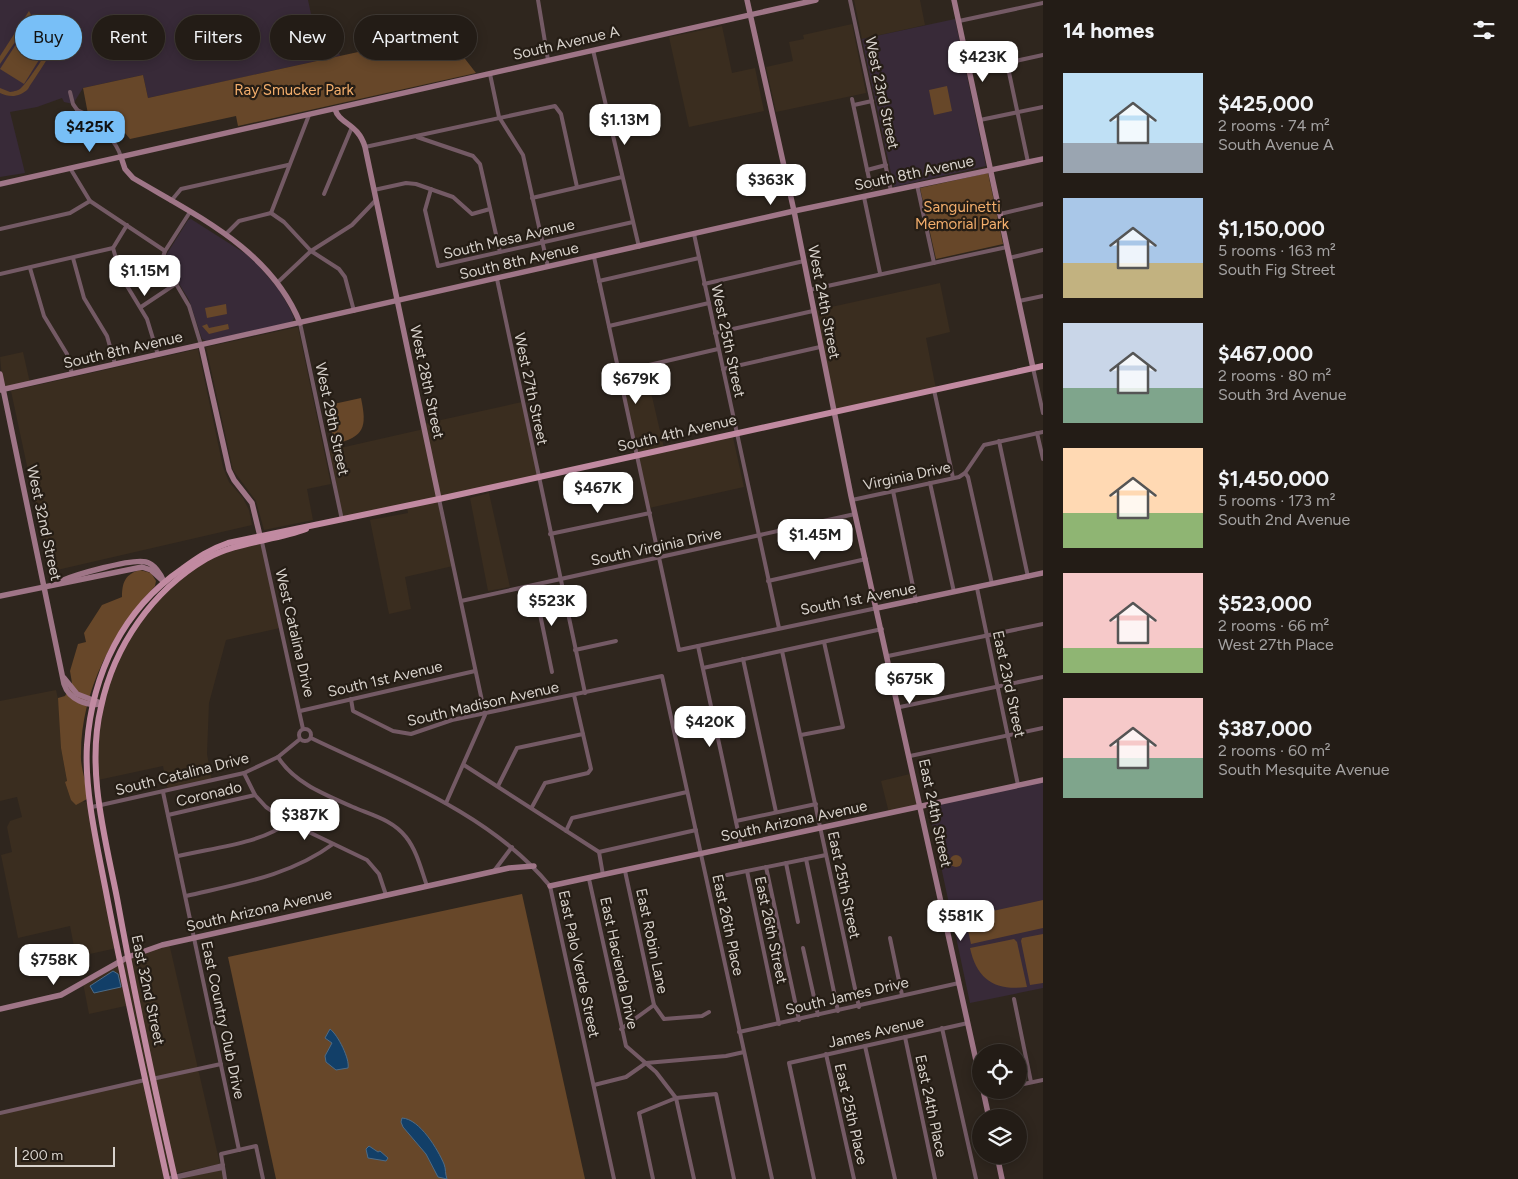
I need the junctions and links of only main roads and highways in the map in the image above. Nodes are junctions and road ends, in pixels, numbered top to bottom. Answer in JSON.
{"nodes":[{"id":1,"x":1043,"y":366,"type":"edge"},
{"id":2,"x":261,"y":539,"type":"junction"},
{"id":3,"x":100,"y":806,"type":"joint"},
{"id":4,"x":92,"y":807,"type":"joint"},
{"id":5,"x":113,"y":877,"type":"junction"},
{"id":6,"x":104,"y":881,"type":"junction"},
{"id":7,"x":175,"y":1178,"type":"edge"},
{"id":8,"x":167,"y":1179,"type":"edge"}],
"edges":[{"from":1,"to":2,"type":"main road","name":"South 4th Avenue"},
{"from":2,"to":3,"type":"main road","name":"South 4th Avenue"},
{"from":2,"to":4,"type":"main road","name":"South 4th Avenue"},
{"from":3,"to":5,"type":"main road","name":"East 32nd Street"},
{"from":4,"to":6,"type":"main road","name":"East 32nd Street"},
{"from":5,"to":6,"type":"main road"},
{"from":5,"to":7,"type":"main road","name":"East 32nd Street"},
{"from":6,"to":8,"type":"main road","name":"East 32nd Street"}]}
